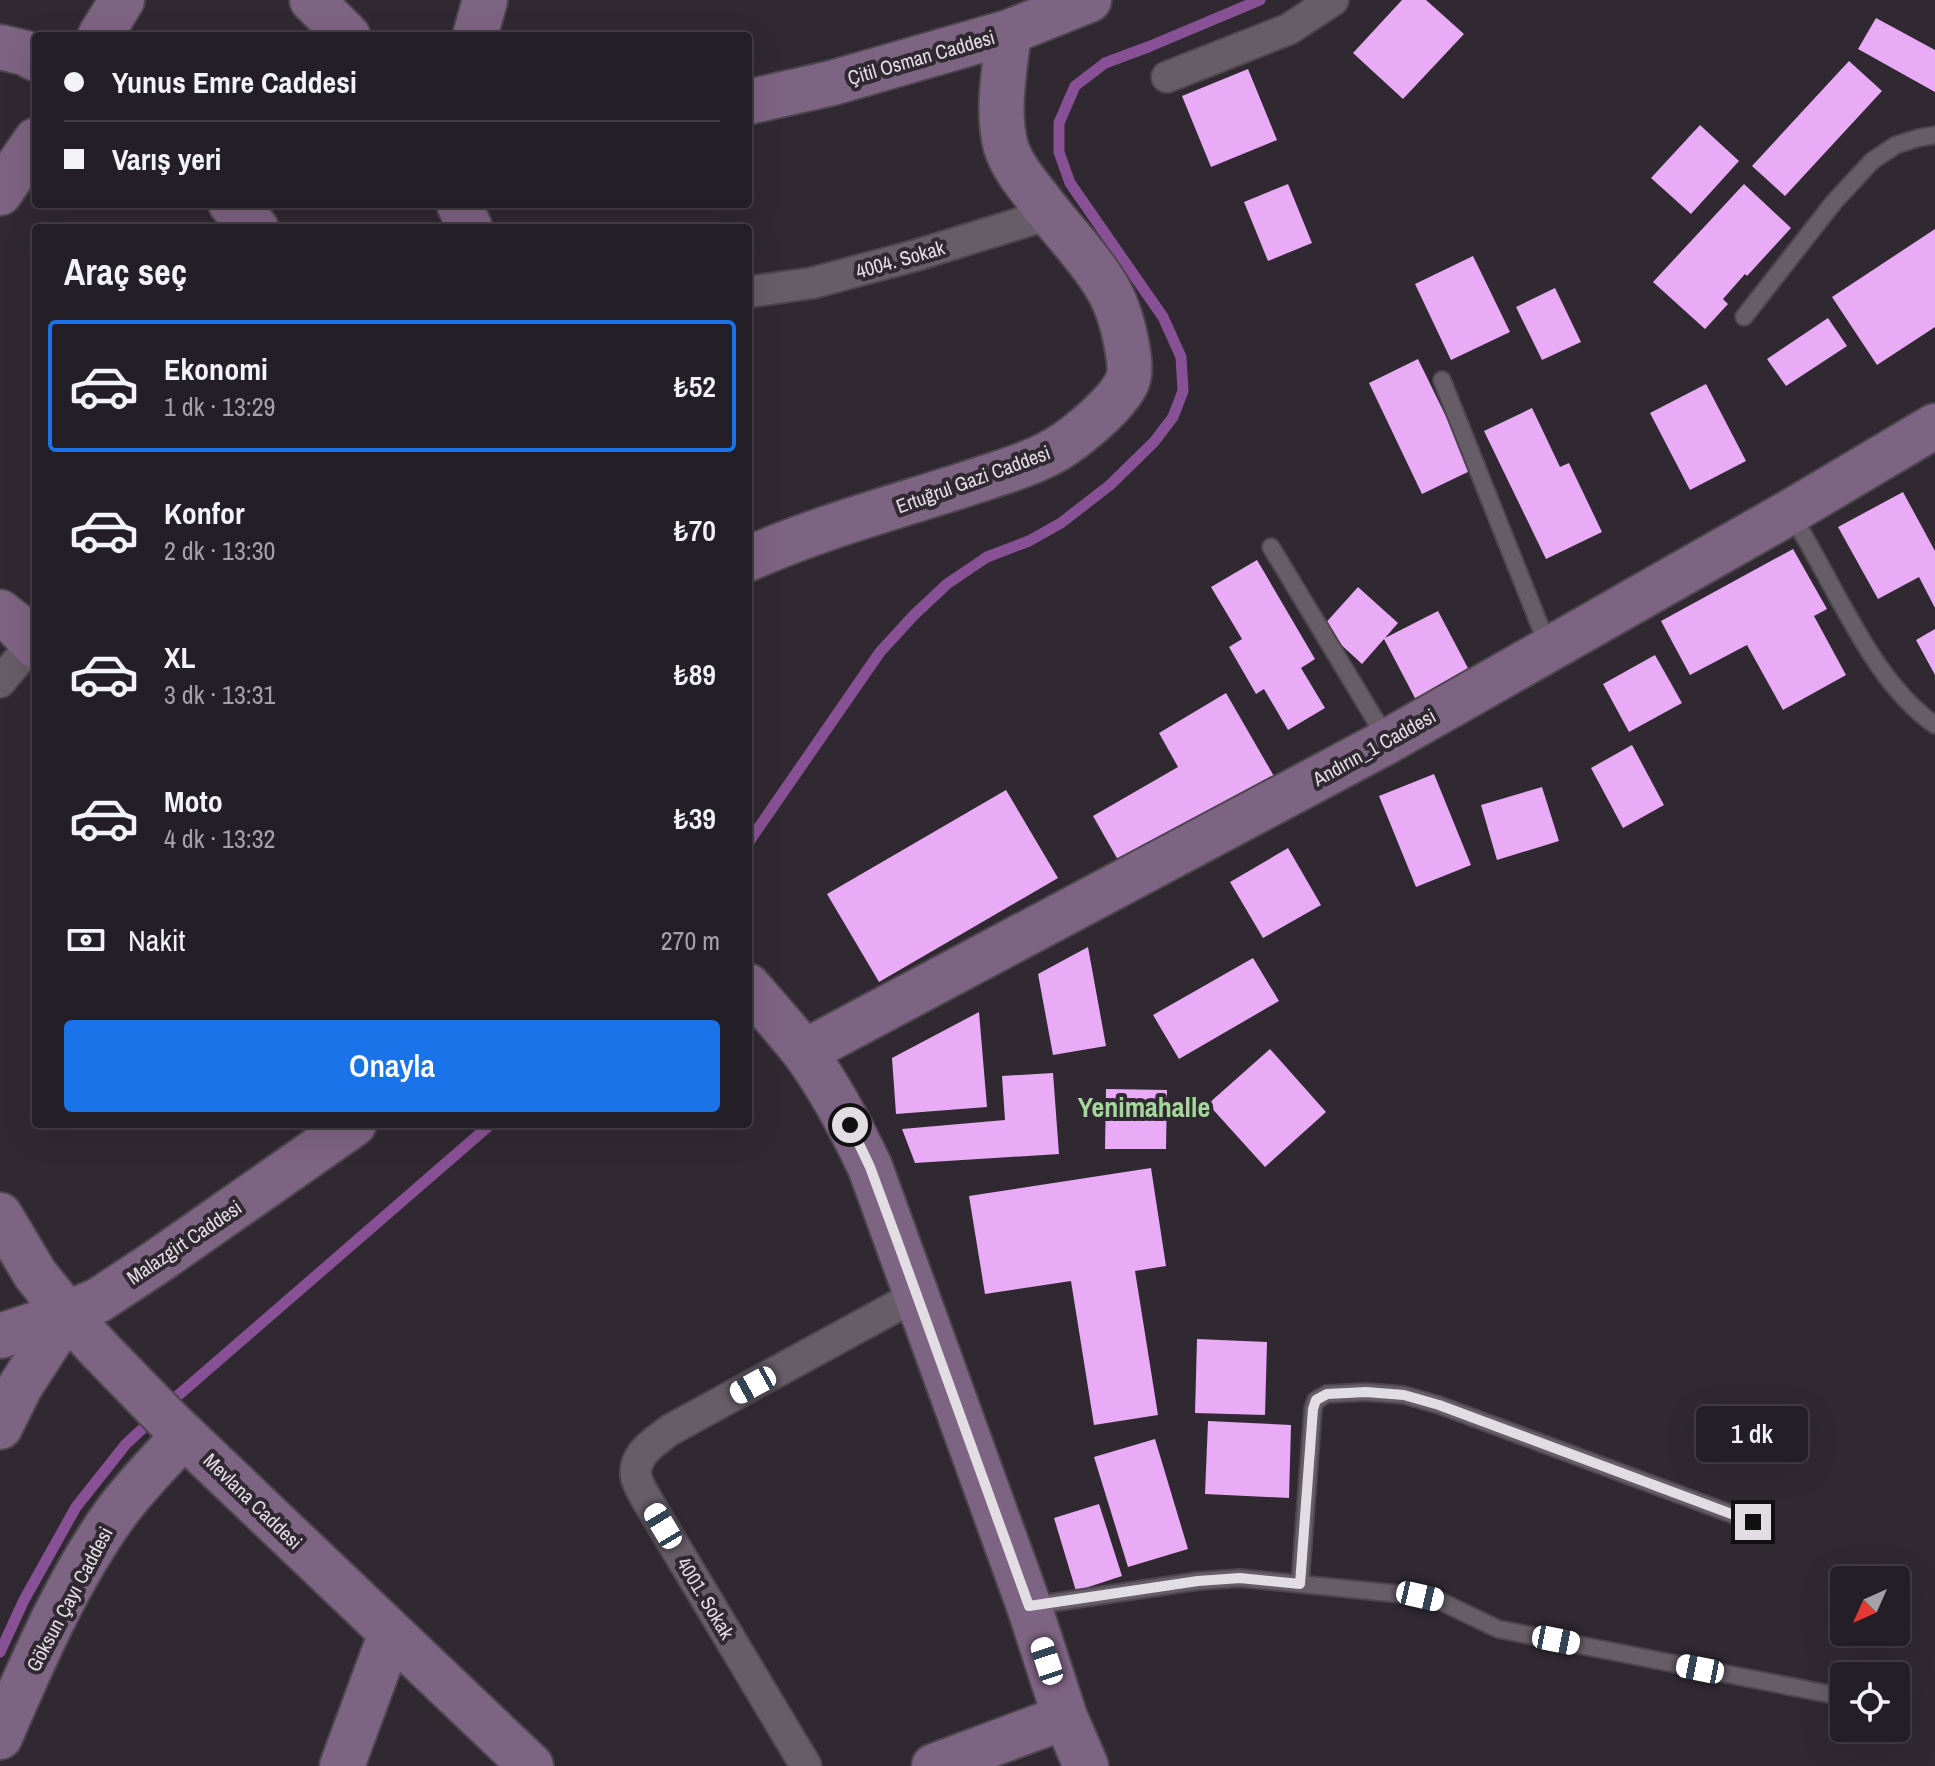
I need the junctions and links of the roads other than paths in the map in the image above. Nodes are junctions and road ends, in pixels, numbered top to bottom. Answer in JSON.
{"nodes":[{"id":1,"x":122,"y":0,"type":"edge"},
{"id":2,"x":312,"y":0,"type":"edge"},
{"id":3,"x":485,"y":0,"type":"edge"},
{"id":4,"x":1089,"y":0,"type":"edge"},
{"id":5,"x":1333,"y":0,"type":"edge"},
{"id":6,"x":102,"y":32,"type":"edge"},
{"id":7,"x":344,"y":32,"type":"edge"},
{"id":8,"x":476,"y":32,"type":"edge"},
{"id":9,"x":1009,"y":32,"type":"junction"},
{"id":10,"x":0,"y":47,"type":"edge"},
{"id":11,"x":32,"y":57,"type":"edge"},
{"id":12,"x":1167,"y":77,"type":"dead end"},
{"id":13,"x":752,"y":101,"type":"edge"},
{"id":14,"x":1935,"y":135,"type":"edge"},
{"id":15,"x":32,"y":146,"type":"edge"},
{"id":16,"x":0,"y":193,"type":"edge"},
{"id":17,"x":235,"y":208,"type":"edge"},
{"id":18,"x":1050,"y":214,"type":"junction"},
{"id":19,"x":252,"y":224,"type":"edge"},
{"id":20,"x":752,"y":291,"type":"edge"},
{"id":21,"x":1744,"y":317,"type":"dead end"},
{"id":22,"x":1442,"y":380,"type":"dead end"},
{"id":23,"x":1935,"y":426,"type":"edge"},
{"id":24,"x":1790,"y":512,"type":"junction"},
{"id":25,"x":1271,"y":547,"type":"dead end"},
{"id":26,"x":752,"y":557,"type":"edge"},
{"id":27,"x":0,"y":612,"type":"edge"},
{"id":28,"x":32,"y":642,"type":"edge"},
{"id":29,"x":32,"y":646,"type":"edge"},
{"id":30,"x":1550,"y":649,"type":"junction"},
{"id":31,"x":0,"y":682,"type":"edge"},
{"id":32,"x":1935,"y":725,"type":"edge"},
{"id":33,"x":1388,"y":741,"type":"junction"},
{"id":34,"x":752,"y":991,"type":"edge"},
{"id":35,"x":804,"y":1052,"type":"junction"},
{"id":36,"x":348,"y":1128,"type":"edge"},
{"id":37,"x":4,"y":1231,"type":"edge"},
{"id":38,"x":917,"y":1295,"type":"junction"},
{"id":39,"x":67,"y":1314,"type":"junction"},
{"id":40,"x":0,"y":1336,"type":"edge"},
{"id":41,"x":0,"y":1427,"type":"edge"},
{"id":42,"x":178,"y":1429,"type":"junction"},
{"id":43,"x":1753,"y":1522,"type":"dead end"},
{"id":44,"x":1300,"y":1584,"type":"junction"},
{"id":45,"x":1029,"y":1606,"type":"junction"},
{"id":46,"x":391,"y":1633,"type":"junction"},
{"id":47,"x":1830,"y":1694,"type":"edge"},
{"id":48,"x":1065,"y":1717,"type":"junction"},
{"id":49,"x":0,"y":1737,"type":"edge"},
{"id":50,"x":342,"y":1766,"type":"edge"},
{"id":51,"x":531,"y":1766,"type":"edge"},
{"id":52,"x":806,"y":1766,"type":"edge"},
{"id":53,"x":934,"y":1766,"type":"edge"},
{"id":54,"x":1086,"y":1766,"type":"edge"}],
"edges":[{"from":1,"to":6,"type":"street"},
{"from":2,"to":7,"type":"street"},
{"from":3,"to":8,"type":"street"},
{"from":4,"to":9,"type":"street","name":"Çitil Osman Caddesi"},
{"from":5,"to":12,"type":"street"},
{"from":9,"to":13,"type":"street","name":"Çitil Osman Caddesi"},
{"from":9,"to":18,"type":"street","name":"Ertuğrul Gazi Caddesi"},
{"from":10,"to":11,"type":"street"},
{"from":14,"to":21,"type":"lane"},
{"from":15,"to":16,"type":"street"},
{"from":17,"to":19,"type":"street"},
{"from":18,"to":20,"type":"street","name":"4004. Sokak"},
{"from":18,"to":26,"type":"street","name":"Ertuğrul Gazi Caddesi"},
{"from":22,"to":30,"type":"lane"},
{"from":23,"to":24,"type":"street","name":"Andırın_1 Caddesi"},
{"from":24,"to":30,"type":"street","name":"Andırın_1 Caddesi"},
{"from":24,"to":32,"type":"lane"},
{"from":25,"to":33,"type":"lane"},
{"from":27,"to":28,"type":"street"},
{"from":29,"to":31,"type":"street"},
{"from":30,"to":33,"type":"street","name":"Andırın_1 Caddesi"},
{"from":33,"to":35,"type":"street","name":"Andırın_1 Caddesi"},
{"from":34,"to":35,"type":"street"},
{"from":35,"to":38,"type":"street"},
{"from":36,"to":39,"type":"street","name":"Malazgirt Caddesi"},
{"from":37,"to":39,"type":"street","name":"Mevlana Caddesi"},
{"from":38,"to":45,"type":"street"},
{"from":38,"to":52,"type":"street","name":"4001. Sokak"},
{"from":39,"to":40,"type":"street","name":"Malazgirt Caddesi"},
{"from":39,"to":41,"type":"street"},
{"from":39,"to":42,"type":"street","name":"Mevlana Caddesi"},
{"from":42,"to":46,"type":"street","name":"Mevlana Caddesi"},
{"from":42,"to":49,"type":"street","name":"Göksun Çayı Caddesi"},
{"from":43,"to":44,"type":"lane"},
{"from":44,"to":45,"type":"lane"},
{"from":44,"to":47,"type":"lane"},
{"from":45,"to":48,"type":"street"},
{"from":46,"to":50,"type":"street"},
{"from":46,"to":51,"type":"street","name":"Mevlana Caddesi"},
{"from":48,"to":53,"type":"street"},
{"from":48,"to":54,"type":"street"}]}
